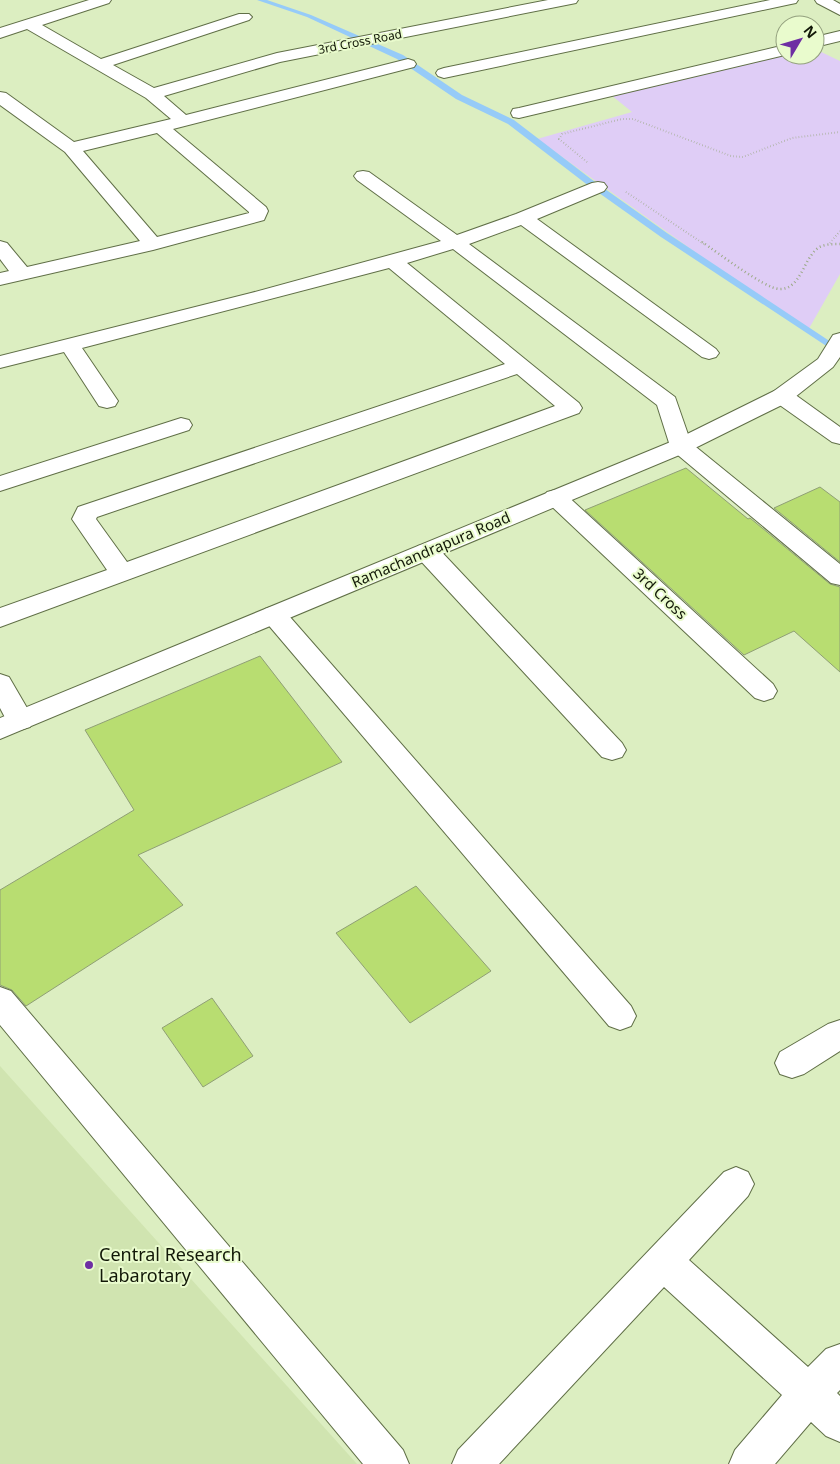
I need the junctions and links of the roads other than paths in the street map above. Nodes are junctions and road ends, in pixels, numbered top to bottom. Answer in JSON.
{"nodes":[{"id":1,"x":104,"y":0,"type":"edge"},
{"id":2,"x":571,"y":0,"type":"edge"},
{"id":3,"x":790,"y":0,"type":"edge"},
{"id":4,"x":822,"y":0,"type":"edge"},
{"id":5,"x":840,"y":10,"type":"edge"},
{"id":6,"x":244,"y":17,"type":"dead end"},
{"id":7,"x":29,"y":24,"type":"junction"},
{"id":8,"x":0,"y":33,"type":"edge"},
{"id":9,"x":840,"y":36,"type":"edge"},
{"id":10,"x":825,"y":40,"type":"edge"},
{"id":11,"x":775,"y":52,"type":"edge"},
{"id":12,"x":101,"y":64,"type":"junction"},
{"id":13,"x":408,"y":64,"type":"dead end"},
{"id":14,"x":444,"y":73,"type":"dead end"},
{"id":15,"x":152,"y":94,"type":"junction"},
{"id":16,"x":0,"y":97,"type":"edge"},
{"id":17,"x":518,"y":113,"type":"dead end"},
{"id":18,"x":183,"y":122,"type":"junction"},
{"id":19,"x":160,"y":127,"type":"junction"},
{"id":20,"x":71,"y":148,"type":"junction"},
{"id":21,"x":363,"y":176,"type":"dead end"},
{"id":22,"x":598,"y":187,"type":"dead end"},
{"id":23,"x":523,"y":218,"type":"junction"},
{"id":24,"x":455,"y":242,"type":"junction"},
{"id":25,"x":153,"y":244,"type":"junction"},
{"id":26,"x":0,"y":247,"type":"edge"},
{"id":27,"x":393,"y":261,"type":"junction"},
{"id":28,"x":22,"y":274,"type":"junction"},
{"id":29,"x":0,"y":279,"type":"edge"},
{"id":30,"x":840,"y":340,"type":"edge"},
{"id":31,"x":69,"y":344,"type":"junction"},
{"id":32,"x":709,"y":353,"type":"dead end"},
{"id":33,"x":0,"y":362,"type":"edge"},
{"id":34,"x":521,"y":366,"type":"junction"},
{"id":35,"x":782,"y":396,"type":"junction"},
{"id":36,"x":107,"y":401,"type":"dead end"},
{"id":37,"x":181,"y":425,"type":"dead end"},
{"id":38,"x":840,"y":437,"type":"edge"},
{"id":39,"x":681,"y":446,"type":"junction"},
{"id":40,"x":0,"y":484,"type":"edge"},
{"id":41,"x":555,"y":497,"type":"junction"},
{"id":42,"x":427,"y":552,"type":"junction"},
{"id":43,"x":122,"y":573,"type":"junction"},
{"id":44,"x":840,"y":577,"type":"edge"},
{"id":45,"x":274,"y":615,"type":"junction"},
{"id":46,"x":0,"y":618,"type":"edge"},
{"id":47,"x":0,"y":684,"type":"edge"},
{"id":48,"x":764,"y":691,"type":"dead end"},
{"id":49,"x":10,"y":724,"type":"edge"},
{"id":50,"x":612,"y":750,"type":"dead end"},
{"id":51,"x":0,"y":1001,"type":"edge"},
{"id":52,"x":620,"y":1016,"type":"dead end"},
{"id":53,"x":840,"y":1034,"type":"edge"},
{"id":54,"x":792,"y":1063,"type":"dead end"},
{"id":55,"x":736,"y":1184,"type":"dead end"},
{"id":56,"x":663,"y":1261,"type":"junction"},
{"id":57,"x":840,"y":1363,"type":"edge"},
{"id":58,"x":809,"y":1394,"type":"junction"},
{"id":59,"x":840,"y":1422,"type":"edge"},
{"id":60,"x":390,"y":1464,"type":"edge"},
{"id":61,"x":472,"y":1464,"type":"edge"},
{"id":62,"x":749,"y":1464,"type":"edge"}],
"edges":[{"from":1,"to":7,"type":"street"},
{"from":2,"to":15,"type":"street","name":"3rd Cross Road"},
{"from":3,"to":14,"type":"street"},
{"from":4,"to":5,"type":"street"},
{"from":6,"to":12,"type":"street"},
{"from":7,"to":8,"type":"street"},
{"from":7,"to":12,"type":"street"},
{"from":9,"to":10,"type":"street"},
{"from":11,"to":17,"type":"street"},
{"from":12,"to":15,"type":"street"},
{"from":13,"to":18,"type":"street"},
{"from":15,"to":18,"type":"street"},
{"from":16,"to":20,"type":"street"},
{"from":18,"to":19,"type":"street"},
{"from":19,"to":20,"type":"street"},
{"from":19,"to":25,"type":"street"},
{"from":20,"to":25,"type":"street"},
{"from":21,"to":24,"type":"street"},
{"from":22,"to":23,"type":"street"},
{"from":23,"to":24,"type":"street"},
{"from":23,"to":32,"type":"street"},
{"from":24,"to":27,"type":"street"},
{"from":24,"to":39,"type":"street"},
{"from":25,"to":28,"type":"street"},
{"from":26,"to":28,"type":"street"},
{"from":27,"to":31,"type":"street"},
{"from":27,"to":34,"type":"street"},
{"from":28,"to":29,"type":"street"},
{"from":30,"to":35,"type":"street","name":"Ramachandrapura Road"},
{"from":31,"to":33,"type":"street"},
{"from":31,"to":36,"type":"street"},
{"from":34,"to":43,"type":"street"},
{"from":34,"to":43,"type":"street"},
{"from":35,"to":38,"type":"street"},
{"from":35,"to":39,"type":"street","name":"Ramachandrapura Road"},
{"from":37,"to":40,"type":"street"},
{"from":39,"to":41,"type":"street","name":"Ramachandrapura Road"},
{"from":39,"to":44,"type":"street"},
{"from":41,"to":42,"type":"street","name":"Ramachandrapura Road"},
{"from":41,"to":48,"type":"street","name":"3rd Cross"},
{"from":42,"to":45,"type":"street","name":"Ramachandrapura Road"},
{"from":42,"to":50,"type":"street"},
{"from":43,"to":46,"type":"street"},
{"from":45,"to":49,"type":"street","name":"Ramachandrapura Road"},
{"from":45,"to":52,"type":"street"},
{"from":47,"to":49,"type":"street"},
{"from":51,"to":60,"type":"street"},
{"from":53,"to":54,"type":"street"},
{"from":55,"to":56,"type":"street"},
{"from":56,"to":58,"type":"street"},
{"from":56,"to":61,"type":"street"},
{"from":57,"to":58,"type":"street"},
{"from":58,"to":59,"type":"street"},
{"from":58,"to":62,"type":"street"}]}
